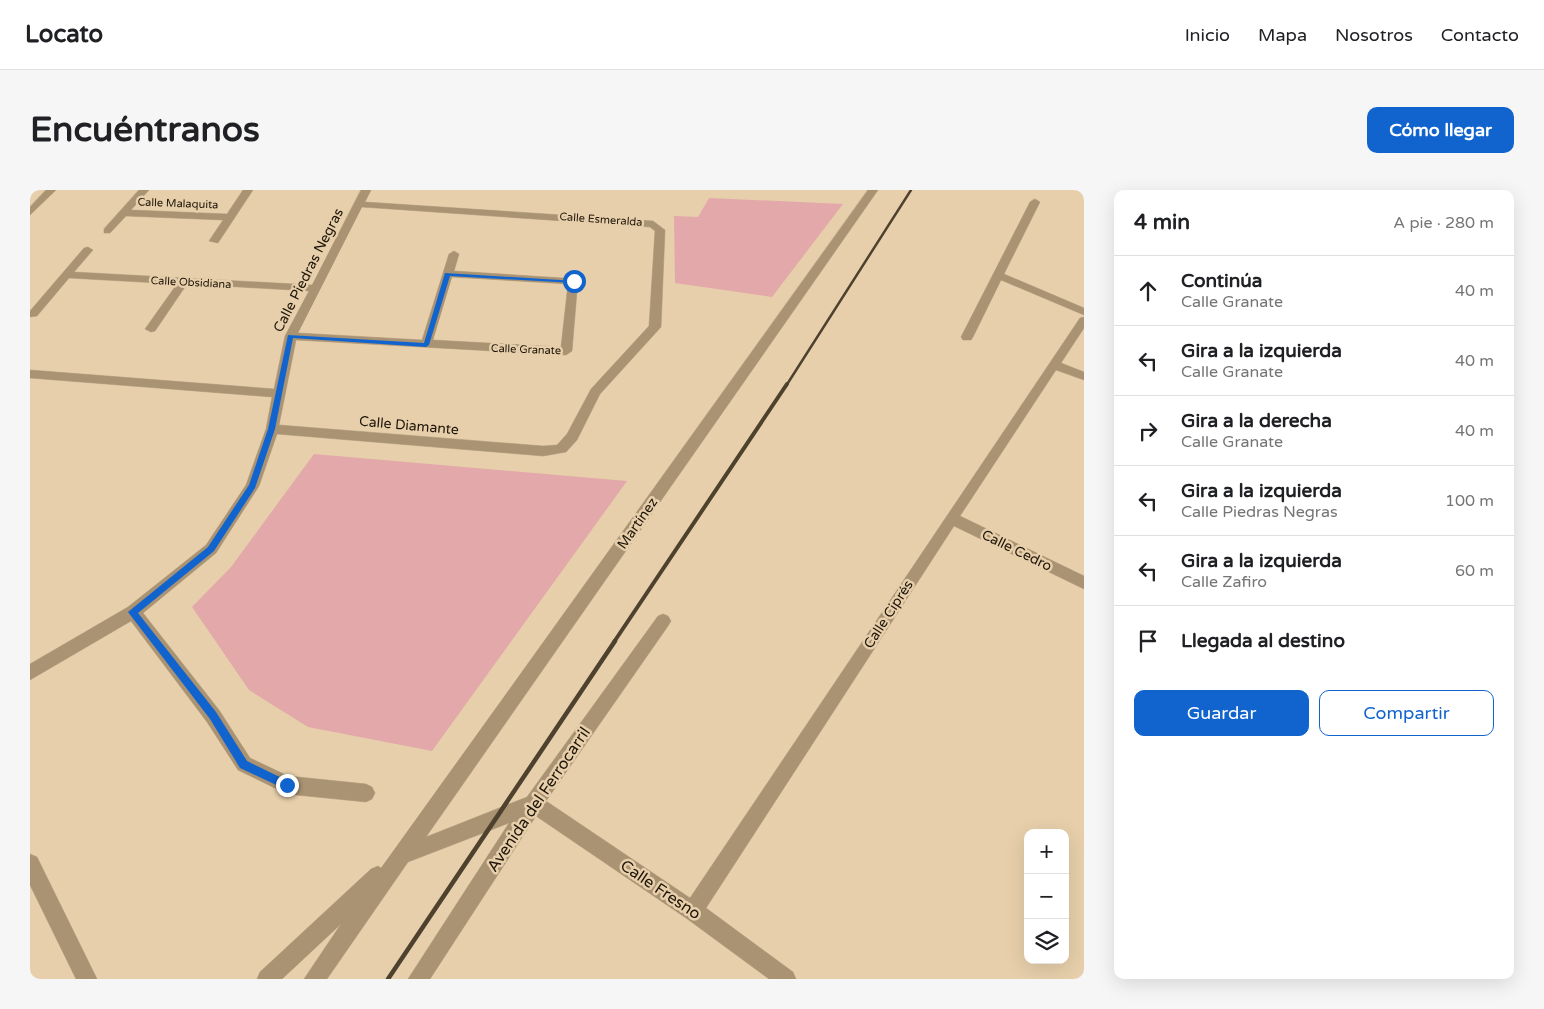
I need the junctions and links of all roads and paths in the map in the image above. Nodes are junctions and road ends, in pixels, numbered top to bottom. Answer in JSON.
{"nodes":[{"id":1,"x":51,"y":190,"type":"edge"},
{"id":2,"x":144,"y":190,"type":"edge"},
{"id":3,"x":248,"y":190,"type":"edge"},
{"id":4,"x":366,"y":190,"type":"edge"},
{"id":5,"x":873,"y":190,"type":"edge"},
{"id":6,"x":30,"y":198,"type":"edge"},
{"id":7,"x":42,"y":199,"type":"junction"},
{"id":8,"x":1035,"y":202,"type":"dead end"},
{"id":9,"x":359,"y":204,"type":"junction"},
{"id":10,"x":30,"y":212,"type":"edge"},
{"id":11,"x":124,"y":213,"type":"junction"},
{"id":12,"x":229,"y":217,"type":"junction"},
{"id":13,"x":108,"y":231,"type":"dead end"},
{"id":14,"x":214,"y":241,"type":"dead end"},
{"id":15,"x":88,"y":250,"type":"dead end"},
{"id":16,"x":454,"y":254,"type":"dead end"},
{"id":17,"x":447,"y":274,"type":"junction"},
{"id":18,"x":67,"y":275,"type":"junction"},
{"id":19,"x":998,"y":275,"type":"junction"},
{"id":20,"x":184,"y":281,"type":"junction"},
{"id":21,"x":316,"y":288,"type":"junction"},
{"id":22,"x":1084,"y":312,"type":"edge"},
{"id":23,"x":34,"y":314,"type":"dead end"},
{"id":24,"x":1084,"y":320,"type":"edge"},
{"id":25,"x":151,"y":329,"type":"dead end"},
{"id":26,"x":290,"y":336,"type":"junction"},
{"id":27,"x":967,"y":336,"type":"dead end"},
{"id":28,"x":426,"y":345,"type":"junction"},
{"id":29,"x":1054,"y":365,"type":"junction"},
{"id":30,"x":30,"y":374,"type":"edge"},
{"id":31,"x":1084,"y":376,"type":"edge"},
{"id":32,"x":278,"y":393,"type":"junction"},
{"id":33,"x":272,"y":429,"type":"junction"},
{"id":34,"x":543,"y":451,"type":"joint"},
{"id":35,"x":951,"y":518,"type":"junction"},
{"id":36,"x":1084,"y":583,"type":"edge"},
{"id":37,"x":133,"y":612,"type":"junction"},
{"id":38,"x":663,"y":621,"type":"dead end"},
{"id":39,"x":30,"y":673,"type":"edge"},
{"id":40,"x":366,"y":793,"type":"dead end"},
{"id":41,"x":533,"y":803,"type":"junction"},
{"id":42,"x":401,"y":855,"type":"junction"},
{"id":43,"x":30,"y":864,"type":"edge"},
{"id":44,"x":693,"y":911,"type":"junction"},
{"id":45,"x":81,"y":976,"type":"edge"},
{"id":46,"x":267,"y":979,"type":"edge"},
{"id":47,"x":314,"y":979,"type":"edge"},
{"id":48,"x":418,"y":979,"type":"edge"},
{"id":49,"x":786,"y":979,"type":"edge"}],
"edges":[{"from":1,"to":7,"type":"street"},
{"from":2,"to":11,"type":"street","name":"Calle Malaquita"},
{"from":3,"to":12,"type":"street","name":"Calle Malaquita"},
{"from":4,"to":9,"type":"street","name":"Calle Piedras Negras"},
{"from":5,"to":42,"type":"street","name":"Martínez"},
{"from":6,"to":7,"type":"street"},
{"from":7,"to":10,"type":"street"},
{"from":8,"to":19,"type":"street"},
{"from":9,"to":21,"type":"street","name":"Calle Piedras Negras"},
{"from":9,"to":34,"type":"street","name":"Calle Esmeralda"},
{"from":11,"to":12,"type":"street","name":"Calle Malaquita"},
{"from":11,"to":13,"type":"street"},
{"from":12,"to":14,"type":"street"},
{"from":15,"to":18,"type":"street"},
{"from":16,"to":17,"type":"street"},
{"from":17,"to":28,"type":"street"},
{"from":17,"to":28,"type":"street","name":"Calle Granate"},
{"from":18,"to":20,"type":"street","name":"Calle Obsidiana"},
{"from":18,"to":23,"type":"street"},
{"from":19,"to":22,"type":"street"},
{"from":19,"to":27,"type":"street"},
{"from":20,"to":21,"type":"street","name":"Calle Obsidiana"},
{"from":20,"to":25,"type":"street"},
{"from":21,"to":26,"type":"street","name":"Calle Piedras Negras"},
{"from":24,"to":29,"type":"street","name":"Calle Ciprés"},
{"from":26,"to":28,"type":"street","name":"Calle Granate"},
{"from":26,"to":32,"type":"street","name":"Calle Piedras Negras"},
{"from":29,"to":31,"type":"street"},
{"from":29,"to":35,"type":"street","name":"Calle Ciprés"},
{"from":30,"to":32,"type":"street"},
{"from":32,"to":33,"type":"street","name":"Calle Piedras Negras"},
{"from":33,"to":34,"type":"street","name":"Calle Diamante"},
{"from":33,"to":37,"type":"street","name":"Calle Piedras Negras"},
{"from":35,"to":36,"type":"street","name":"Calle Cedro"},
{"from":35,"to":44,"type":"street","name":"Calle Ciprés"},
{"from":37,"to":39,"type":"street","name":"Calle Piedras Negras"},
{"from":37,"to":40,"type":"street"},
{"from":38,"to":41,"type":"street","name":"Avenida del Ferrocarril"},
{"from":41,"to":42,"type":"street"},
{"from":41,"to":44,"type":"street","name":"Calle Fresno"},
{"from":41,"to":48,"type":"street","name":"Avenida del Ferrocarril"},
{"from":42,"to":46,"type":"street"},
{"from":42,"to":47,"type":"street"},
{"from":43,"to":45,"type":"street"},
{"from":44,"to":49,"type":"street","name":"Calle Fresno"}]}
